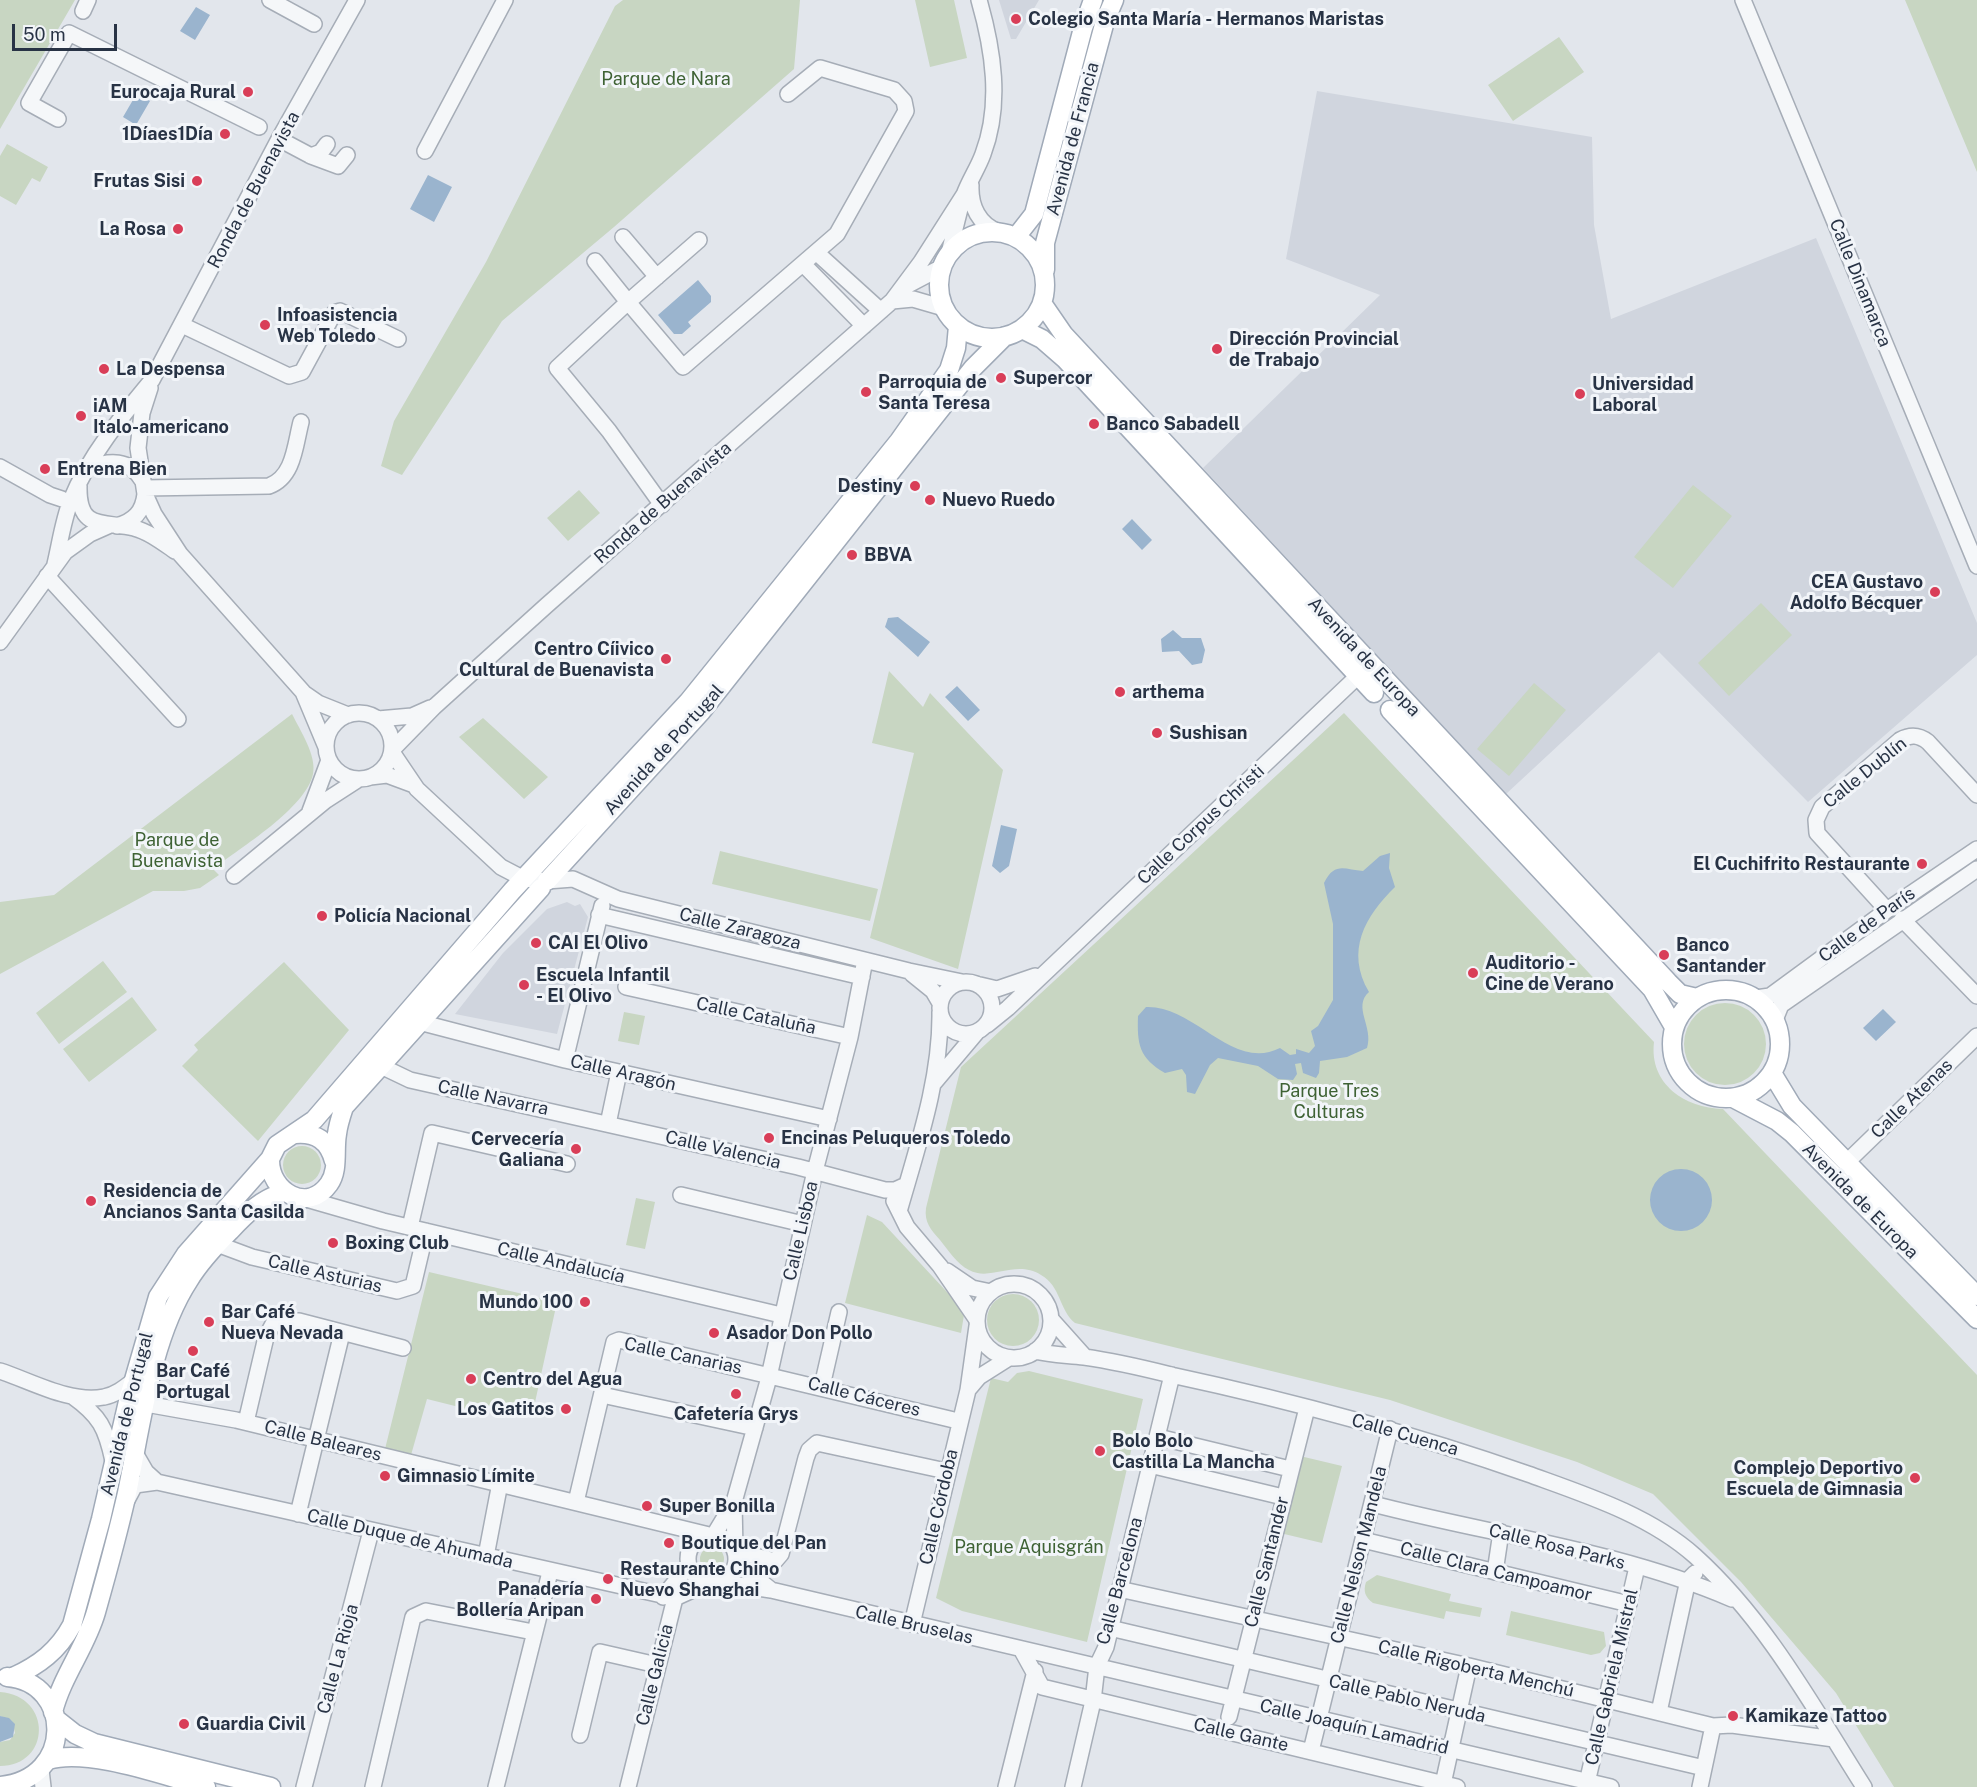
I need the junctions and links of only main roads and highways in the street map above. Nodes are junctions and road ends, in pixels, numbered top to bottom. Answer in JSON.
{"nodes":[{"id":1,"x":1094,"y":0,"type":"edge"},
{"id":2,"x":1114,"y":0,"type":"edge"},
{"id":3,"x":1007,"y":234,"type":"junction"},
{"id":4,"x":1045,"y":280,"type":"junction"},
{"id":5,"x":1042,"y":303,"type":"junction"},
{"id":6,"x":958,"y":326,"type":"junction"},
{"id":7,"x":1022,"y":329,"type":"junction"},
{"id":8,"x":1005,"y":336,"type":"junction"},
{"id":9,"x":1374,"y":693,"type":"road end"},
{"id":10,"x":1390,"y":710,"type":"road end"},
{"id":11,"x":1697,"y":998,"type":"junction"},
{"id":12,"x":1674,"y":1027,"type":"junction"},
{"id":13,"x":1772,"y":1073,"type":"junction"},
{"id":14,"x":1733,"y":1098,"type":"junction"},
{"id":15,"x":295,"y":1134,"type":"junction"},
{"id":16,"x":270,"y":1159,"type":"junction"},
{"id":17,"x":335,"y":1163,"type":"junction"},
{"id":18,"x":284,"y":1192,"type":"junction"},
{"id":19,"x":1973,"y":1286,"type":"edge"},
{"id":20,"x":1977,"y":1319,"type":"edge"},
{"id":21,"x":6,"y":1677,"type":"edge"},
{"id":22,"x":59,"y":1690,"type":"junction"},
{"id":23,"x":54,"y":1715,"type":"junction"},
{"id":24,"x":87,"y":1740,"type":"junction"},
{"id":25,"x":44,"y":1772,"type":"edge"},
{"id":26,"x":1,"y":1786,"type":"edge"},
{"id":27,"x":206,"y":1787,"type":"edge"},
{"id":28,"x":271,"y":1787,"type":"edge"}],
"edges":[{"from":1,"to":3,"type":"main road","name":"Avenida de Francia"},
{"from":2,"to":4,"type":"main road","name":"Avenida de Francia"},
{"from":3,"to":4,"type":"main road"},
{"from":3,"to":6,"type":"main road"},
{"from":4,"to":5,"type":"main road"},
{"from":5,"to":7,"type":"main road"},
{"from":5,"to":11,"type":"main road","name":"Avenida de Europa"},
{"from":6,"to":8,"type":"main road"},
{"from":6,"to":15,"type":"main road","name":"Avenida de Portugal"},
{"from":7,"to":8,"type":"main road"},
{"from":7,"to":9,"type":"main road","name":"Avenida de Europa"},
{"from":8,"to":17,"type":"main road","name":"Avenida de Portugal"},
{"from":10,"to":12,"type":"main road","name":"Avenida de Europa"},
{"from":11,"to":12,"type":"main road"},
{"from":11,"to":13,"type":"main road"},
{"from":12,"to":14,"type":"main road","name":"Avenida de Europa"},
{"from":13,"to":14,"type":"main road"},
{"from":13,"to":19,"type":"main road","name":"Avenida de Europa"},
{"from":14,"to":20,"type":"main road","name":"Avenida de Europa"},
{"from":15,"to":16,"type":"main road","name":"Avenida de Portugal"},
{"from":15,"to":17,"type":"main road"},
{"from":16,"to":18,"type":"main road"},
{"from":16,"to":21,"type":"main road","name":"Avenida de Portugal"},
{"from":17,"to":18,"type":"main road","name":"Avenida de Portugal"},
{"from":18,"to":22,"type":"main road","name":"Avenida de Portugal"},
{"from":21,"to":23,"type":"main road"},
{"from":22,"to":23,"type":"main road","name":"Avenida de Portugal"},
{"from":22,"to":24,"type":"main road"},
{"from":23,"to":24,"type":"main road"},
{"from":23,"to":25,"type":"main road","name":"Avenida de Portugal"},
{"from":24,"to":28,"type":"main road"},
{"from":25,"to":26,"type":"main road"},
{"from":25,"to":27,"type":"main road"}]}
